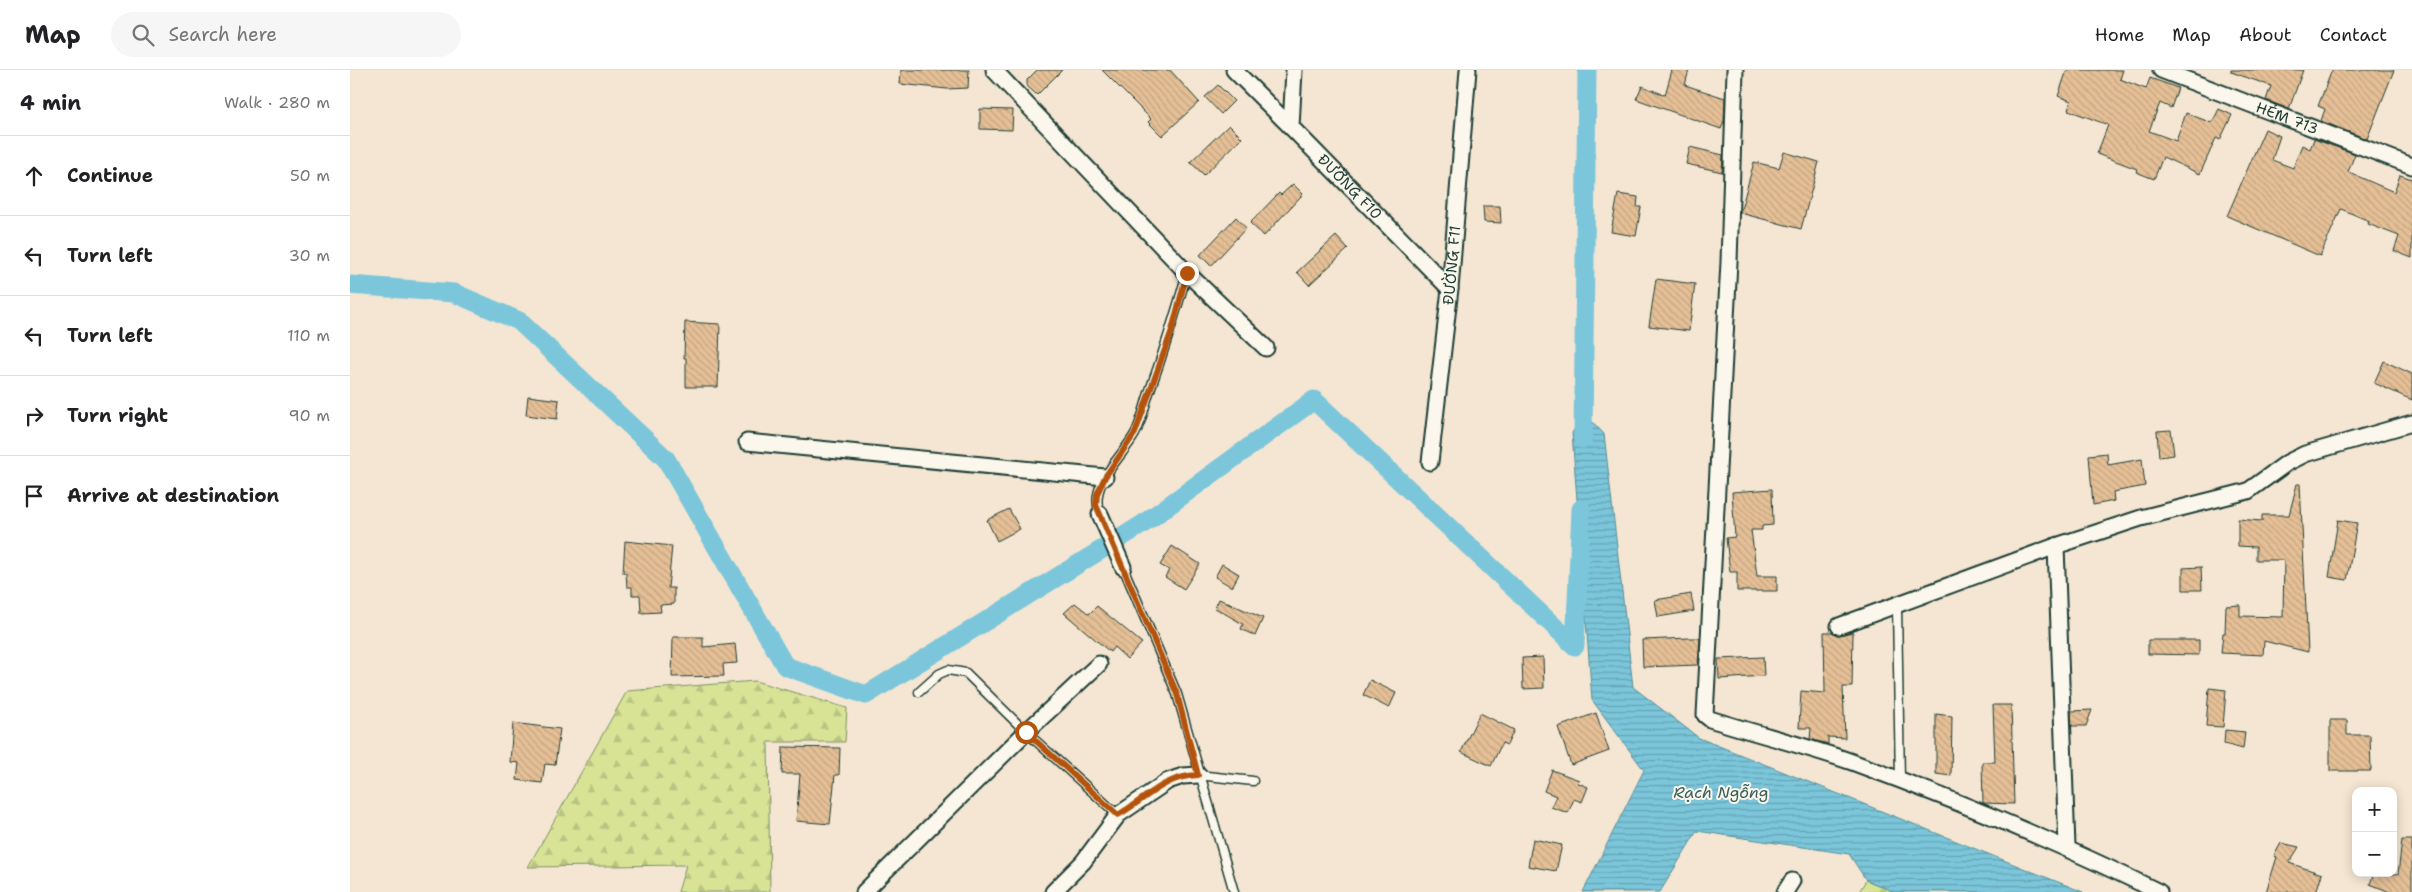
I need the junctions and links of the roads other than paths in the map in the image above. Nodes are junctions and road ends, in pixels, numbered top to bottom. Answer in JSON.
{"nodes":[{"id":1,"x":994,"y":70,"type":"edge"},
{"id":2,"x":1234,"y":70,"type":"edge"},
{"id":3,"x":1294,"y":70,"type":"edge"},
{"id":4,"x":1468,"y":70,"type":"edge"},
{"id":5,"x":1736,"y":70,"type":"edge"},
{"id":6,"x":2161,"y":70,"type":"edge"},
{"id":7,"x":1291,"y":127,"type":"junction"},
{"id":8,"x":2412,"y":166,"type":"edge"},
{"id":9,"x":1187,"y":273,"type":"junction"},
{"id":10,"x":1450,"y":289,"type":"junction"},
{"id":11,"x":1266,"y":348,"type":"dead end"},
{"id":12,"x":2412,"y":423,"type":"edge"},
{"id":13,"x":747,"y":442,"type":"dead end"},
{"id":14,"x":1430,"y":462,"type":"dead end"},
{"id":15,"x":1105,"y":477,"type":"junction"},
{"id":16,"x":1100,"y":514,"type":"joint"},
{"id":17,"x":2056,"y":546,"type":"junction"},
{"id":18,"x":1123,"y":567,"type":"joint"},
{"id":19,"x":1897,"y":606,"type":"junction"},
{"id":20,"x":1839,"y":626,"type":"dead end"},
{"id":21,"x":1099,"y":664,"type":"dead end"},
{"id":22,"x":918,"y":692,"type":"dead end"},
{"id":23,"x":1026,"y":732,"type":"junction"},
{"id":24,"x":1198,"y":775,"type":"junction"},
{"id":25,"x":1253,"y":781,"type":"dead end"},
{"id":26,"x":1900,"y":781,"type":"junction"},
{"id":27,"x":1118,"y":815,"type":"junction"},
{"id":28,"x":2067,"y":847,"type":"junction"},
{"id":29,"x":864,"y":892,"type":"edge"},
{"id":30,"x":1053,"y":892,"type":"edge"},
{"id":31,"x":1234,"y":892,"type":"edge"},
{"id":32,"x":2159,"y":892,"type":"edge"}],
"edges":[{"from":1,"to":9,"type":"street"},
{"from":2,"to":7,"type":"street","name":"ĐƯỜNG F10"},
{"from":3,"to":7,"type":"street"},
{"from":4,"to":10,"type":"street","name":"ĐƯỜNG F11"},
{"from":5,"to":26,"type":"street"},
{"from":6,"to":8,"type":"street","name":"HẺM 713"},
{"from":7,"to":10,"type":"street","name":"ĐƯỜNG F10"},
{"from":9,"to":11,"type":"street"},
{"from":9,"to":15,"type":"lane"},
{"from":10,"to":14,"type":"street","name":"ĐƯỜNG F11"},
{"from":12,"to":17,"type":"street"},
{"from":13,"to":15,"type":"street"},
{"from":15,"to":16,"type":"lane"},
{"from":16,"to":18,"type":"street"},
{"from":17,"to":19,"type":"street"},
{"from":17,"to":28,"type":"street"},
{"from":18,"to":24,"type":"lane"},
{"from":19,"to":20,"type":"street"},
{"from":19,"to":26,"type":"lane"},
{"from":21,"to":23,"type":"street"},
{"from":22,"to":23,"type":"lane"},
{"from":23,"to":27,"type":"lane"},
{"from":23,"to":29,"type":"street"},
{"from":24,"to":25,"type":"lane"},
{"from":24,"to":27,"type":"street"},
{"from":24,"to":31,"type":"lane"},
{"from":26,"to":28,"type":"street"},
{"from":27,"to":30,"type":"street"},
{"from":28,"to":32,"type":"street"}]}
